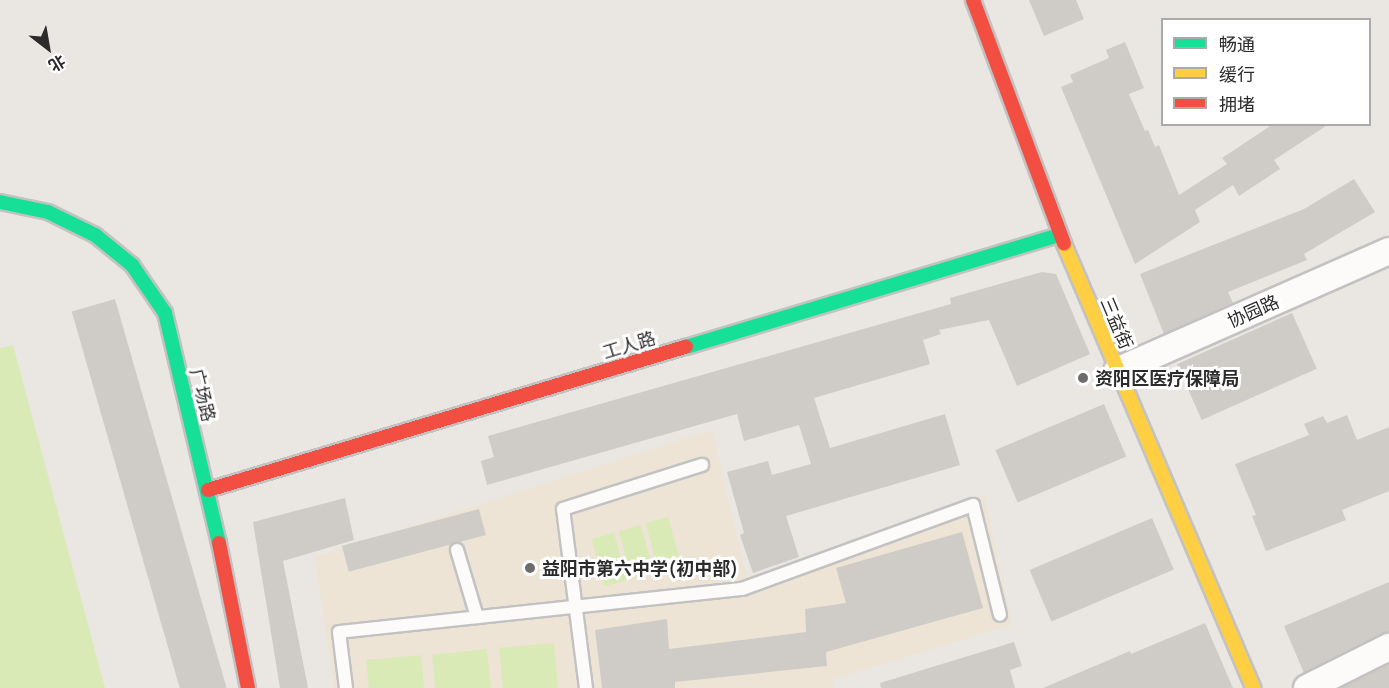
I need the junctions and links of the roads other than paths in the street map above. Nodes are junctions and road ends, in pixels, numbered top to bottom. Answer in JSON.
{"nodes":[{"id":1,"x":973,"y":0,"type":"edge"},
{"id":2,"x":0,"y":202,"type":"edge"},
{"id":3,"x":1060,"y":235,"type":"junction"},
{"id":4,"x":1389,"y":251,"type":"edge"},
{"id":5,"x":1117,"y":370,"type":"junction"},
{"id":6,"x":702,"y":465,"type":"dead end"},
{"id":7,"x":208,"y":490,"type":"junction"},
{"id":8,"x":457,"y":550,"type":"dead end"},
{"id":9,"x":577,"y":606,"type":"junction"},
{"id":10,"x":1000,"y":615,"type":"dead end"},
{"id":11,"x":477,"y":617,"type":"junction"},
{"id":12,"x":1389,"y":647,"type":"edge"},
{"id":13,"x":248,"y":688,"type":"edge"},
{"id":14,"x":346,"y":688,"type":"edge"},
{"id":15,"x":586,"y":688,"type":"edge"},
{"id":16,"x":1253,"y":688,"type":"edge"},
{"id":17,"x":1307,"y":688,"type":"edge"}],
"edges":[{"from":1,"to":3,"type":"street","name":"三益街"},
{"from":2,"to":7,"type":"street","name":"广场路"},
{"from":3,"to":5,"type":"street","name":"三益街"},
{"from":3,"to":7,"type":"street","name":"工人路"},
{"from":4,"to":5,"type":"street","name":"协园路"},
{"from":5,"to":16,"type":"street","name":"三益街"},
{"from":6,"to":9,"type":"lane"},
{"from":7,"to":13,"type":"street","name":"广场路"},
{"from":8,"to":11,"type":"lane"},
{"from":9,"to":10,"type":"lane"},
{"from":9,"to":11,"type":"lane"},
{"from":9,"to":15,"type":"lane"},
{"from":11,"to":14,"type":"lane"},
{"from":12,"to":17,"type":"street"}]}
